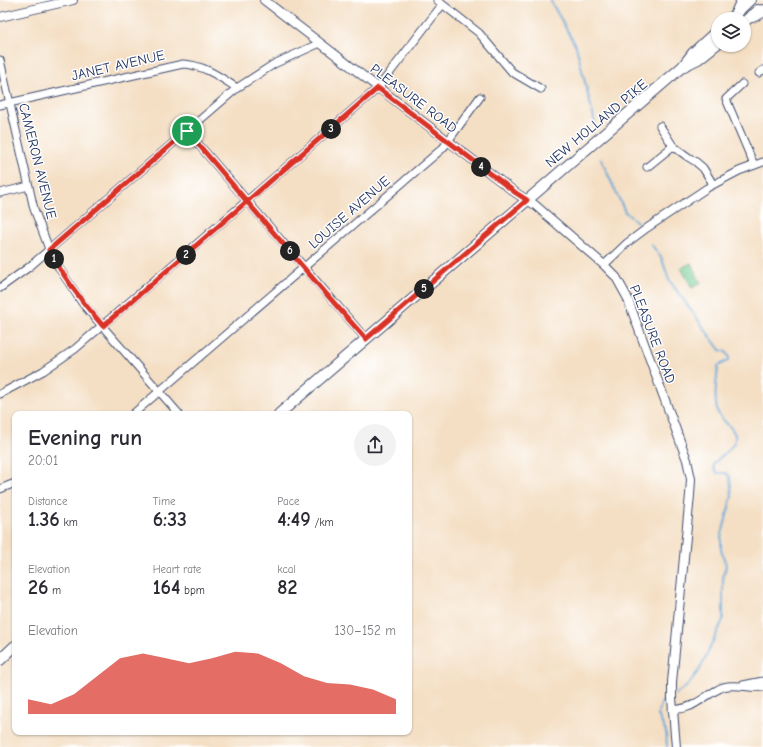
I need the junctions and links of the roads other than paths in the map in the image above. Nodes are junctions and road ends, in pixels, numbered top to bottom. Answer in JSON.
{"nodes":[{"id":1,"x":73,"y":0,"type":"edge"},
{"id":2,"x":264,"y":0,"type":"edge"},
{"id":3,"x":750,"y":0,"type":"edge"},
{"id":4,"x":440,"y":2,"type":"edge"},
{"id":5,"x":763,"y":6,"type":"edge"},
{"id":6,"x":737,"y":10,"type":"edge"},
{"id":7,"x":753,"y":16,"type":"edge"},
{"id":8,"x":0,"y":17,"type":"edge"},
{"id":9,"x":711,"y":36,"type":"edge"},
{"id":10,"x":320,"y":43,"type":"junction"},
{"id":11,"x":711,"y":49,"type":"edge"},
{"id":12,"x":0,"y":60,"type":"edge"},
{"id":13,"x":682,"y":67,"type":"junction"},
{"id":14,"x":742,"y":84,"type":"dead end"},
{"id":15,"x":237,"y":88,"type":"junction"},
{"id":16,"x":378,"y":88,"type":"junction"},
{"id":17,"x":541,"y":89,"type":"dead end"},
{"id":18,"x":480,"y":97,"type":"dead end"},
{"id":19,"x":10,"y":103,"type":"junction"},
{"id":20,"x":0,"y":106,"type":"edge"},
{"id":21,"x":660,"y":126,"type":"dead end"},
{"id":22,"x":187,"y":131,"type":"junction"},
{"id":23,"x":448,"y":141,"type":"junction"},
{"id":24,"x":673,"y":146,"type":"junction"},
{"id":25,"x":763,"y":162,"type":"edge"},
{"id":26,"x":754,"y":165,"type":"junction"},
{"id":27,"x":647,"y":167,"type":"dead end"},
{"id":28,"x":713,"y":184,"type":"junction"},
{"id":29,"x":29,"y":186,"type":"junction"},
{"id":30,"x":0,"y":193,"type":"edge"},
{"id":31,"x":527,"y":200,"type":"junction"},
{"id":32,"x":247,"y":202,"type":"junction"},
{"id":33,"x":49,"y":250,"type":"junction"},
{"id":34,"x":604,"y":265,"type":"junction"},
{"id":35,"x":304,"y":268,"type":"junction"},
{"id":36,"x":0,"y":288,"type":"edge"},
{"id":37,"x":103,"y":326,"type":"junction"},
{"id":38,"x":366,"y":339,"type":"junction"},
{"id":39,"x":160,"y":392,"type":"junction"},
{"id":40,"x":0,"y":394,"type":"edge"},
{"id":41,"x":137,"y":411,"type":"edge"},
{"id":42,"x":176,"y":411,"type":"edge"},
{"id":43,"x":282,"y":411,"type":"edge"},
{"id":44,"x":12,"y":484,"type":"edge"},
{"id":45,"x":0,"y":489,"type":"edge"},
{"id":46,"x":12,"y":649,"type":"edge"},
{"id":47,"x":0,"y":660,"type":"edge"},
{"id":48,"x":763,"y":681,"type":"edge"},
{"id":49,"x":743,"y":685,"type":"junction"},
{"id":50,"x":763,"y":687,"type":"edge"},
{"id":51,"x":672,"y":710,"type":"junction"},
{"id":52,"x":676,"y":747,"type":"edge"}],
"edges":[{"from":1,"to":8,"type":"street"},
{"from":2,"to":10,"type":"street","name":"PLEASURE ROAD"},
{"from":3,"to":6,"type":"main road"},
{"from":4,"to":16,"type":"street"},
{"from":4,"to":17,"type":"street"},
{"from":5,"to":7,"type":"main road"},
{"from":9,"to":13,"type":"main road","name":"NEW HOLLAND PIKE"},
{"from":10,"to":15,"type":"street"},
{"from":10,"to":16,"type":"street","name":"PLEASURE ROAD"},
{"from":11,"to":13,"type":"main road","name":"NEW HOLLAND PIKE"},
{"from":12,"to":19,"type":"street","name":"CAMERON AVENUE"},
{"from":13,"to":31,"type":"main road","name":"NEW HOLLAND PIKE"},
{"from":14,"to":26,"type":"street"},
{"from":15,"to":19,"type":"street","name":"JANET AVENUE"},
{"from":15,"to":22,"type":"street"},
{"from":16,"to":23,"type":"street","name":"PLEASURE ROAD"},
{"from":16,"to":32,"type":"street"},
{"from":18,"to":23,"type":"street","name":"LOUISE AVENUE"},
{"from":19,"to":20,"type":"street","name":"JANET AVENUE"},
{"from":19,"to":29,"type":"street","name":"CAMERON AVENUE"},
{"from":21,"to":24,"type":"street"},
{"from":22,"to":32,"type":"street"},
{"from":22,"to":33,"type":"street"},
{"from":23,"to":31,"type":"street","name":"PLEASURE ROAD"},
{"from":23,"to":35,"type":"street","name":"LOUISE AVENUE"},
{"from":24,"to":27,"type":"street"},
{"from":24,"to":28,"type":"street"},
{"from":25,"to":26,"type":"street"},
{"from":26,"to":28,"type":"street"},
{"from":28,"to":34,"type":"street"},
{"from":29,"to":30,"type":"street"},
{"from":29,"to":33,"type":"street","name":"CAMERON AVENUE"},
{"from":31,"to":34,"type":"street","name":"PLEASURE ROAD"},
{"from":31,"to":38,"type":"main road","name":"NEW HOLLAND PIKE"},
{"from":32,"to":35,"type":"street"},
{"from":32,"to":37,"type":"street"},
{"from":33,"to":36,"type":"street"},
{"from":33,"to":37,"type":"street","name":"CAMERON AVENUE"},
{"from":34,"to":51,"type":"street","name":"PLEASURE ROAD"},
{"from":35,"to":38,"type":"street"},
{"from":35,"to":39,"type":"street","name":"LOUISE AVENUE"},
{"from":37,"to":39,"type":"street","name":"CAMERON AVENUE"},
{"from":37,"to":40,"type":"street"},
{"from":38,"to":43,"type":"main road","name":"NEW HOLLAND PIKE"},
{"from":39,"to":41,"type":"street","name":"LOUISE AVENUE"},
{"from":39,"to":42,"type":"street","name":"CAMERON AVENUE"},
{"from":44,"to":45,"type":"street"},
{"from":46,"to":47,"type":"main road"},
{"from":48,"to":49,"type":"street"},
{"from":49,"to":50,"type":"street"},
{"from":49,"to":51,"type":"street"},
{"from":51,"to":52,"type":"street","name":"PLEASURE ROAD"}]}
